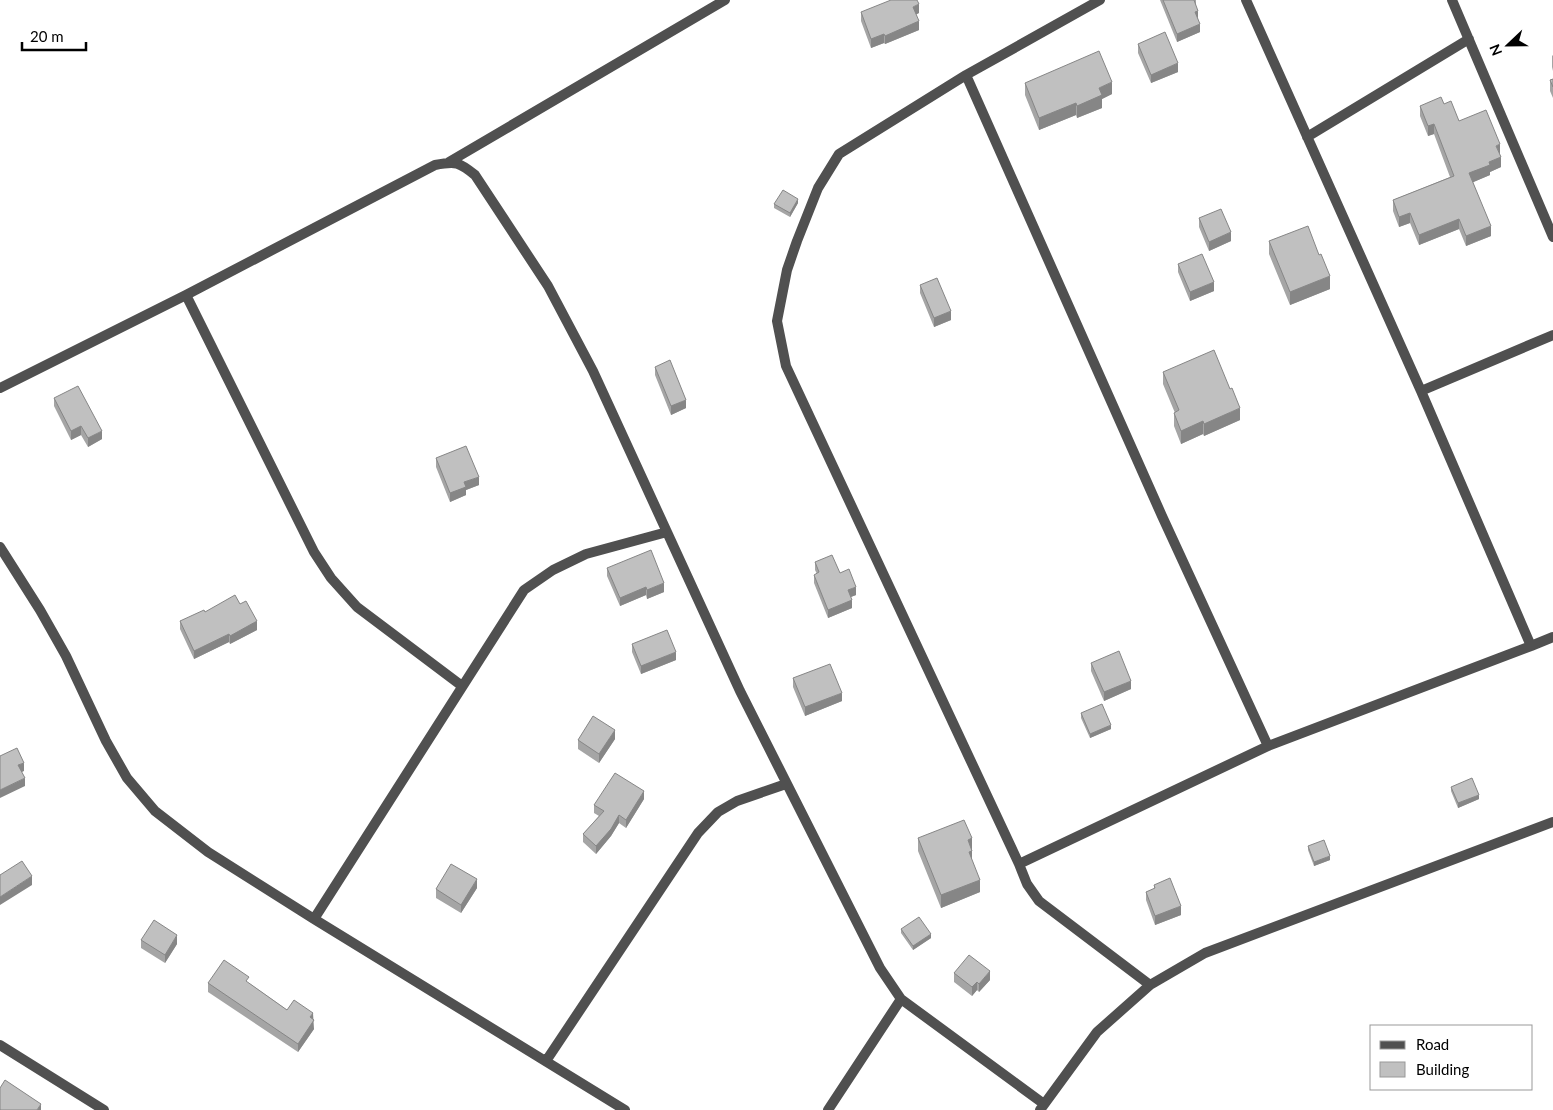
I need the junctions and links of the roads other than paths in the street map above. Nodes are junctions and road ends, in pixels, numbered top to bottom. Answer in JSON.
{"nodes":[{"id":1,"x":724,"y":0,"type":"edge"},
{"id":2,"x":1100,"y":0,"type":"edge"},
{"id":3,"x":1246,"y":0,"type":"edge"},
{"id":4,"x":1452,"y":0,"type":"edge"},
{"id":5,"x":1469,"y":39,"type":"junction"},
{"id":6,"x":966,"y":76,"type":"junction"},
{"id":7,"x":1308,"y":137,"type":"junction"},
{"id":8,"x":449,"y":162,"type":"junction"},
{"id":9,"x":1553,"y":236,"type":"edge"},
{"id":10,"x":186,"y":295,"type":"junction"},
{"id":11,"x":1553,"y":335,"type":"edge"},
{"id":12,"x":0,"y":388,"type":"edge"},
{"id":13,"x":1421,"y":391,"type":"junction"},
{"id":14,"x":667,"y":532,"type":"junction"},
{"id":15,"x":0,"y":547,"type":"edge"},
{"id":16,"x":1553,"y":637,"type":"edge"},
{"id":17,"x":1531,"y":646,"type":"junction"},
{"id":18,"x":462,"y":686,"type":"junction"},
{"id":19,"x":1268,"y":746,"type":"junction"},
{"id":20,"x":786,"y":784,"type":"junction"},
{"id":21,"x":1553,"y":822,"type":"edge"},
{"id":22,"x":1019,"y":864,"type":"junction"},
{"id":23,"x":314,"y":919,"type":"junction"},
{"id":24,"x":1150,"y":985,"type":"junction"},
{"id":25,"x":901,"y":999,"type":"junction"},
{"id":26,"x":0,"y":1045,"type":"edge"},
{"id":27,"x":546,"y":1061,"type":"junction"},
{"id":28,"x":1042,"y":1107,"type":"edge"},
{"id":29,"x":104,"y":1110,"type":"edge"},
{"id":30,"x":625,"y":1110,"type":"edge"},
{"id":31,"x":828,"y":1110,"type":"edge"}],
"edges":[{"from":1,"to":8,"type":"street"},
{"from":2,"to":6,"type":"street"},
{"from":3,"to":7,"type":"street"},
{"from":4,"to":5,"type":"street"},
{"from":5,"to":7,"type":"street"},
{"from":5,"to":9,"type":"street"},
{"from":6,"to":19,"type":"street"},
{"from":6,"to":22,"type":"street"},
{"from":7,"to":13,"type":"street"},
{"from":8,"to":10,"type":"street"},
{"from":8,"to":14,"type":"street"},
{"from":10,"to":12,"type":"street"},
{"from":10,"to":18,"type":"street"},
{"from":11,"to":13,"type":"street"},
{"from":13,"to":17,"type":"street"},
{"from":14,"to":18,"type":"street"},
{"from":14,"to":20,"type":"street"},
{"from":15,"to":23,"type":"street"},
{"from":16,"to":17,"type":"street"},
{"from":17,"to":19,"type":"street"},
{"from":18,"to":23,"type":"street"},
{"from":19,"to":22,"type":"street"},
{"from":20,"to":25,"type":"street"},
{"from":20,"to":27,"type":"street"},
{"from":21,"to":24,"type":"street"},
{"from":22,"to":24,"type":"street"},
{"from":23,"to":27,"type":"street"},
{"from":24,"to":28,"type":"street"},
{"from":25,"to":28,"type":"street"},
{"from":25,"to":31,"type":"street"},
{"from":26,"to":29,"type":"street"},
{"from":27,"to":30,"type":"street"}]}
